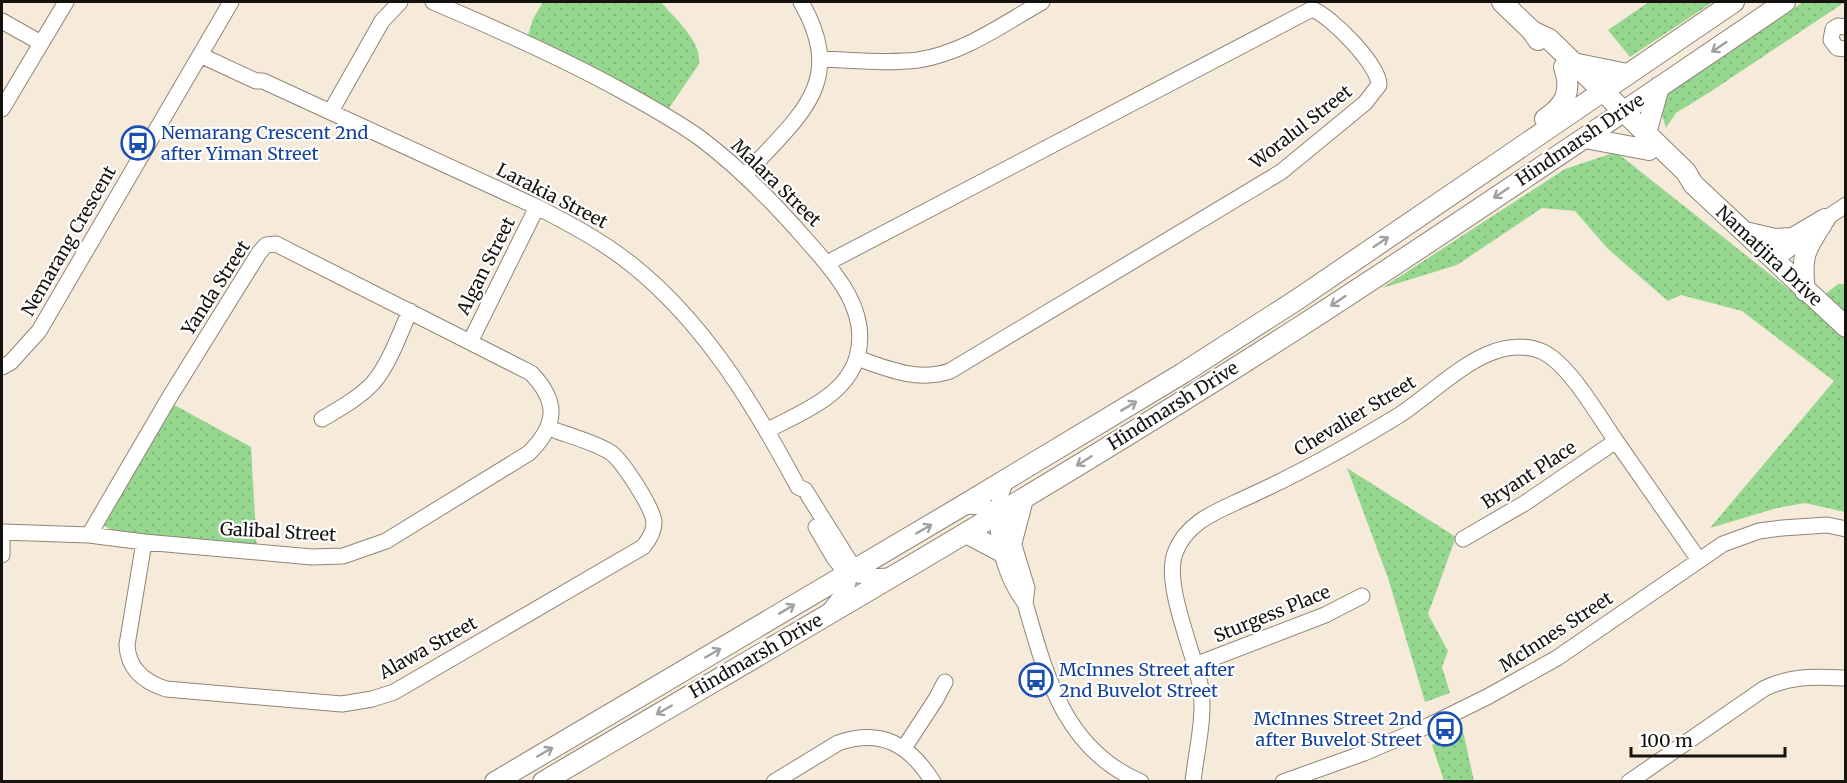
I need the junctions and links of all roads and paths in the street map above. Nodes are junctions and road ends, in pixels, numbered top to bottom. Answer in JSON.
{"nodes":[{"id":1,"x":66,"y":2,"type":"edge"},
{"id":2,"x":231,"y":2,"type":"edge"},
{"id":3,"x":400,"y":2,"type":"edge"},
{"id":4,"x":433,"y":2,"type":"edge"},
{"id":5,"x":801,"y":2,"type":"edge"},
{"id":6,"x":1042,"y":2,"type":"edge"},
{"id":7,"x":1502,"y":2,"type":"edge"},
{"id":8,"x":1734,"y":2,"type":"edge"},
{"id":9,"x":1785,"y":2,"type":"edge"},
{"id":10,"x":2,"y":21,"type":"edge"},
{"id":11,"x":1845,"y":27,"type":"edge"},
{"id":12,"x":41,"y":43,"type":"junction"},
{"id":13,"x":1845,"y":49,"type":"edge"},
{"id":14,"x":202,"y":51,"type":"junction"},
{"id":15,"x":821,"y":59,"type":"junction"},
{"id":16,"x":1569,"y":65,"type":"junction"},
{"id":17,"x":1627,"y":74,"type":"junction"},
{"id":18,"x":1659,"y":87,"type":"junction"},
{"id":19,"x":1598,"y":94,"type":"junction"},
{"id":20,"x":2,"y":109,"type":"edge"},
{"id":21,"x":331,"y":111,"type":"junction"},
{"id":22,"x":1619,"y":114,"type":"junction"},
{"id":23,"x":1585,"y":138,"type":"junction"},
{"id":24,"x":1648,"y":142,"type":"junction"},
{"id":25,"x":1497,"y":164,"type":"junction"},
{"id":26,"x":745,"y":175,"type":"junction"},
{"id":27,"x":1845,"y":205,"type":"edge"},
{"id":28,"x":537,"y":207,"type":"junction"},
{"id":29,"x":1825,"y":219,"type":"junction"},
{"id":30,"x":1742,"y":231,"type":"junction"},
{"id":31,"x":1775,"y":261,"type":"junction"},
{"id":32,"x":827,"y":263,"type":"junction"},
{"id":33,"x":1805,"y":291,"type":"junction"},
{"id":34,"x":410,"y":311,"type":"junction"},
{"id":35,"x":1845,"y":327,"type":"edge"},
{"id":36,"x":470,"y":342,"type":"junction"},
{"id":37,"x":857,"y":358,"type":"junction"},
{"id":38,"x":2,"y":367,"type":"edge"},
{"id":39,"x":322,"y":419,"type":"dead end"},
{"id":40,"x":549,"y":428,"type":"junction"},
{"id":41,"x":768,"y":430,"type":"junction"},
{"id":42,"x":1616,"y":441,"type":"junction"},
{"id":43,"x":1007,"y":479,"type":"junction"},
{"id":44,"x":1023,"y":499,"type":"junction"},
{"id":45,"x":957,"y":509,"type":"junction"},
{"id":46,"x":998,"y":514,"type":"junction"},
{"id":47,"x":1845,"y":529,"type":"edge"},
{"id":48,"x":2,"y":532,"type":"edge"},
{"id":49,"x":966,"y":533,"type":"junction"},
{"id":50,"x":89,"y":535,"type":"junction"},
{"id":51,"x":1463,"y":539,"type":"dead end"},
{"id":52,"x":144,"y":542,"type":"junction"},
{"id":53,"x":1007,"y":547,"type":"junction"},
{"id":54,"x":2,"y":555,"type":"edge"},
{"id":55,"x":1699,"y":560,"type":"junction"},
{"id":56,"x":850,"y":572,"type":"junction"},
{"id":57,"x":891,"y":576,"type":"junction"},
{"id":58,"x":1362,"y":596,"type":"dead end"},
{"id":59,"x":826,"y":615,"type":"junction"},
{"id":60,"x":1195,"y":665,"type":"junction"},
{"id":61,"x":1845,"y":678,"type":"edge"},
{"id":62,"x":945,"y":682,"type":"dead end"},
{"id":63,"x":904,"y":748,"type":"junction"},
{"id":64,"x":1114,"y":776,"type":"edge"},
{"id":65,"x":495,"y":782,"type":"edge"},
{"id":66,"x":543,"y":782,"type":"edge"},
{"id":67,"x":774,"y":782,"type":"edge"},
{"id":68,"x":933,"y":782,"type":"edge"},
{"id":69,"x":1142,"y":782,"type":"edge"},
{"id":70,"x":1193,"y":782,"type":"edge"},
{"id":71,"x":1283,"y":782,"type":"edge"},
{"id":72,"x":1629,"y":782,"type":"edge"}],
"edges":[{"from":1,"to":12,"type":"street"},
{"from":2,"to":14,"type":"street","name":"Nemarang Crescent"},
{"from":3,"to":21,"type":"street"},
{"from":4,"to":26,"type":"street","name":"Malara Street"},
{"from":5,"to":15,"type":"street"},
{"from":6,"to":15,"type":"street"},
{"from":7,"to":16,"type":"main road","name":"Namatjira Drive"},
{"from":8,"to":17,"type":"main road","name":"Hindmarsh Drive"},
{"from":9,"to":18,"type":"main road","name":"Hindmarsh Drive","one_way":true},
{"from":10,"to":12,"type":"street"},
{"from":11,"to":13,"type":"street"},
{"from":12,"to":20,"type":"street"},
{"from":14,"to":21,"type":"street","name":"Larakia Street"},
{"from":14,"to":38,"type":"street","name":"Nemarang Crescent"},
{"from":15,"to":26,"type":"street"},
{"from":16,"to":17,"type":"main road"},
{"from":16,"to":19,"type":"main road","name":"Namatjira Drive"},
{"from":16,"to":25,"type":"main road"},
{"from":17,"to":19,"type":"main road","name":"Hindmarsh Drive"},
{"from":18,"to":22,"type":"main road","name":"Hindmarsh Drive"},
{"from":18,"to":24,"type":"main road"},
{"from":19,"to":22,"type":"main road","name":"Namatjira Drive"},
{"from":19,"to":25,"type":"main road","name":"Hindmarsh Drive"},
{"from":21,"to":28,"type":"street","name":"Larakia Street"},
{"from":22,"to":23,"type":"main road","name":"Hindmarsh Drive"},
{"from":22,"to":24,"type":"main road","name":"Namatjira Drive"},
{"from":23,"to":24,"type":"main road"},
{"from":23,"to":44,"type":"main road","name":"Hindmarsh Drive","one_way":true},
{"from":24,"to":30,"type":"main road","name":"Namatjira Drive"},
{"from":43,"to":25,"type":"main road","name":"Hindmarsh Drive","one_way":true},
{"from":26,"to":32,"type":"street","name":"Malara Street"},
{"from":27,"to":29,"type":"street"},
{"from":28,"to":36,"type":"street","name":"Algan Street"},
{"from":28,"to":41,"type":"street","name":"Larakia Street"},
{"from":29,"to":30,"type":"main road"},
{"from":29,"to":31,"type":"street"},
{"from":29,"to":33,"type":"main road"},
{"from":30,"to":31,"type":"main road","name":"Namatjira Drive"},
{"from":31,"to":33,"type":"main road","name":"Namatjira Drive"},
{"from":32,"to":37,"type":"street","name":"Malara Street"},
{"from":32,"to":37,"type":"street","name":"Woralul Street"},
{"from":33,"to":35,"type":"main road","name":"Namatjira Drive"},
{"from":34,"to":36,"type":"street","name":"Yanda Street"},
{"from":34,"to":39,"type":"street"},
{"from":34,"to":50,"type":"street","name":"Yanda Street"},
{"from":36,"to":40,"type":"street","name":"Yanda Street"},
{"from":37,"to":41,"type":"street","name":"Malara Street"},
{"from":40,"to":52,"type":"street","name":"Galibal Street"},
{"from":40,"to":52,"type":"street","name":"Alawa Street"},
{"from":41,"to":56,"type":"street","name":"Larakia Street"},
{"from":42,"to":51,"type":"street","name":"Bryant Place"},
{"from":42,"to":55,"type":"street","name":"Chevalier Street"},
{"from":42,"to":60,"type":"street","name":"Chevalier Street"},
{"from":43,"to":45,"type":"main road","name":"Hindmarsh Drive"},
{"from":43,"to":46,"type":"street"},
{"from":44,"to":46,"type":"main road","name":"Hindmarsh Drive"},
{"from":44,"to":53,"type":"main road"},
{"from":45,"to":46,"type":"street"},
{"from":56,"to":45,"type":"main road","name":"Hindmarsh Drive","one_way":true},
{"from":46,"to":49,"type":"main road","name":"Hindmarsh Drive"},
{"from":46,"to":53,"type":"street"},
{"from":47,"to":55,"type":"street","name":"McInnes Street"},
{"from":48,"to":50,"type":"street","name":"Galibal Street"},
{"from":48,"to":54,"type":"street"},
{"from":49,"to":53,"type":"main road"},
{"from":49,"to":57,"type":"main road","name":"Hindmarsh Drive"},
{"from":50,"to":52,"type":"street","name":"Galibal Street"},
{"from":53,"to":64,"type":"street"},
{"from":55,"to":71,"type":"street","name":"McInnes Street"},
{"from":56,"to":57,"type":"street"},
{"from":56,"to":59,"type":"street"},
{"from":65,"to":56,"type":"main road","name":"Hindmarsh Drive","one_way":true},
{"from":57,"to":59,"type":"main road","name":"Hindmarsh Drive"},
{"from":58,"to":60,"type":"street","name":"Sturgess Place"},
{"from":59,"to":66,"type":"main road","name":"Hindmarsh Drive","one_way":true},
{"from":60,"to":70,"type":"street","name":"Chevalier Street"},
{"from":61,"to":72,"type":"street"},
{"from":62,"to":63,"type":"street"},
{"from":63,"to":67,"type":"street"},
{"from":63,"to":68,"type":"street"},
{"from":64,"to":69,"type":"street"}]}
